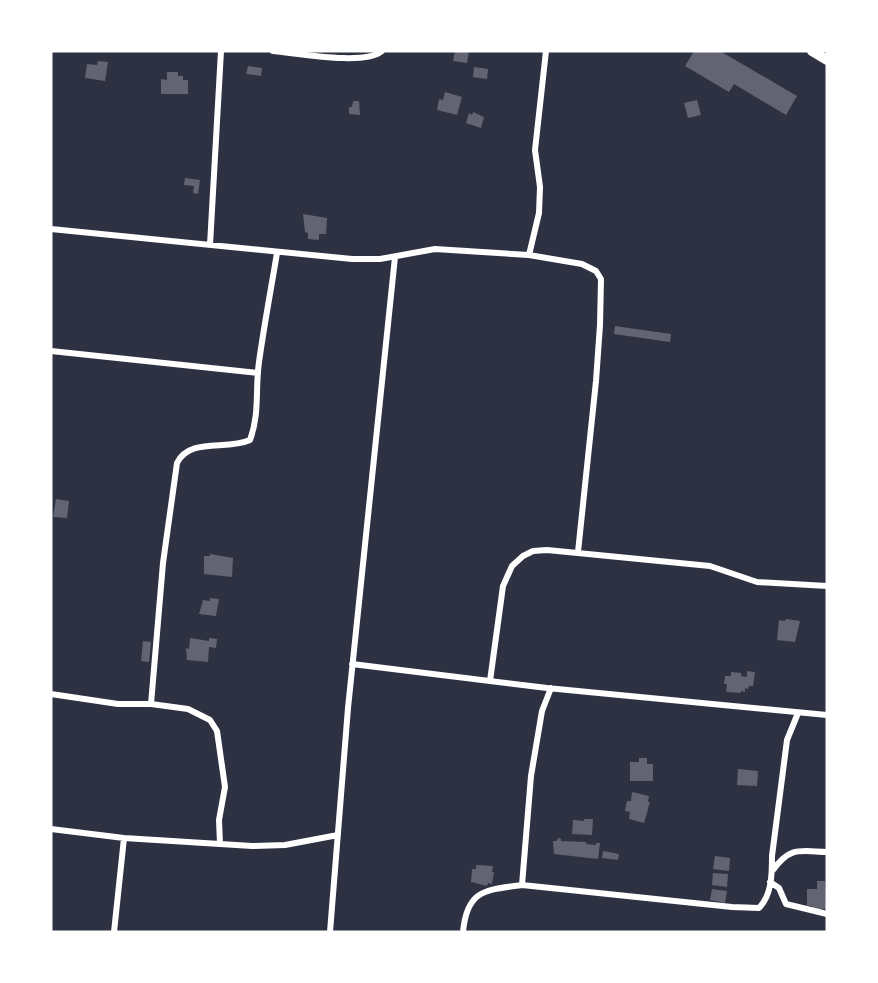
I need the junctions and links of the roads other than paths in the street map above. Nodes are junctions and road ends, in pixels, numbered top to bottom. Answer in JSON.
{"nodes":[{"id":1,"x":221,"y":51,"type":"edge"},
{"id":2,"x":273,"y":51,"type":"edge"},
{"id":3,"x":382,"y":51,"type":"edge"},
{"id":4,"x":546,"y":51,"type":"edge"},
{"id":5,"x":812,"y":51,"type":"edge"},
{"id":6,"x":827,"y":60,"type":"edge"},
{"id":7,"x":51,"y":229,"type":"edge"},
{"id":8,"x":210,"y":245,"type":"junction"},
{"id":9,"x":277,"y":253,"type":"junction"},
{"id":10,"x":529,"y":255,"type":"junction"},
{"id":11,"x":395,"y":258,"type":"junction"},
{"id":12,"x":51,"y":351,"type":"edge"},
{"id":13,"x":258,"y":373,"type":"junction"},
{"id":14,"x":578,"y":552,"type":"junction"},
{"id":15,"x":827,"y":586,"type":"edge"},
{"id":16,"x":352,"y":664,"type":"junction"},
{"id":17,"x":490,"y":681,"type":"junction"},
{"id":18,"x":551,"y":688,"type":"junction"},
{"id":19,"x":51,"y":694,"type":"edge"},
{"id":20,"x":151,"y":704,"type":"junction"},
{"id":21,"x":798,"y":713,"type":"junction"},
{"id":22,"x":827,"y":715,"type":"edge"},
{"id":23,"x":51,"y":829,"type":"edge"},
{"id":24,"x":338,"y":835,"type":"junction"},
{"id":25,"x":124,"y":838,"type":"junction"},
{"id":26,"x":220,"y":844,"type":"junction"},
{"id":27,"x":827,"y":852,"type":"edge"},
{"id":28,"x":772,"y":871,"type":"junction"},
{"id":29,"x":770,"y":882,"type":"junction"},
{"id":30,"x":522,"y":885,"type":"junction"},
{"id":31,"x":827,"y":914,"type":"edge"},
{"id":32,"x":114,"y":932,"type":"edge"},
{"id":33,"x":330,"y":932,"type":"edge"},
{"id":34,"x":463,"y":932,"type":"edge"}],
"edges":[{"from":1,"to":8,"type":"street"},
{"from":2,"to":3,"type":"street"},
{"from":4,"to":10,"type":"street"},
{"from":5,"to":6,"type":"highway"},
{"from":7,"to":8,"type":"street"},
{"from":8,"to":9,"type":"street"},
{"from":9,"to":11,"type":"street"},
{"from":9,"to":13,"type":"street"},
{"from":10,"to":11,"type":"street"},
{"from":10,"to":14,"type":"street"},
{"from":11,"to":16,"type":"street"},
{"from":12,"to":13,"type":"street"},
{"from":13,"to":20,"type":"street"},
{"from":14,"to":15,"type":"street"},
{"from":14,"to":17,"type":"street"},
{"from":16,"to":17,"type":"street"},
{"from":16,"to":24,"type":"street"},
{"from":17,"to":18,"type":"street"},
{"from":18,"to":21,"type":"street"},
{"from":18,"to":30,"type":"street"},
{"from":19,"to":20,"type":"street"},
{"from":20,"to":26,"type":"street"},
{"from":21,"to":22,"type":"street"},
{"from":21,"to":28,"type":"street"},
{"from":23,"to":25,"type":"street"},
{"from":24,"to":26,"type":"street"},
{"from":24,"to":33,"type":"street"},
{"from":25,"to":26,"type":"street"},
{"from":25,"to":32,"type":"street"},
{"from":27,"to":28,"type":"street"},
{"from":28,"to":29,"type":"street"},
{"from":29,"to":30,"type":"street"},
{"from":29,"to":31,"type":"street"},
{"from":30,"to":34,"type":"street"}]}
